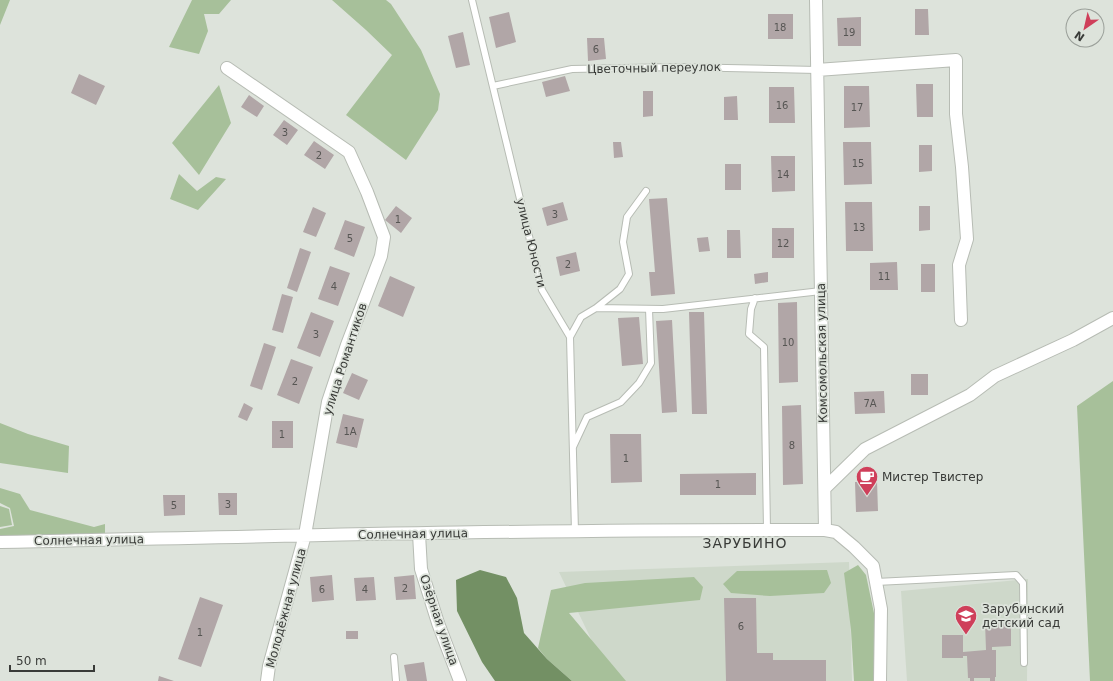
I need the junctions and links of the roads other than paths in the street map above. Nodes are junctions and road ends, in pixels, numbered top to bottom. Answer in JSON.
{"nodes":[{"id":1,"x":472,"y":0,"type":"edge"},
{"id":2,"x":816,"y":0,"type":"edge"},
{"id":3,"x":227,"y":68,"type":"dead end"},
{"id":4,"x":817,"y":70,"type":"junction"},
{"id":5,"x":493,"y":86,"type":"junction"},
{"id":6,"x":646,"y":191,"type":"dead end"},
{"id":7,"x":821,"y":291,"type":"junction"},
{"id":8,"x":755,"y":298,"type":"junction"},
{"id":9,"x":596,"y":308,"type":"junction"},
{"id":10,"x":649,"y":309,"type":"junction"},
{"id":11,"x":1113,"y":318,"type":"edge"},
{"id":12,"x":961,"y":320,"type":"dead end"},
{"id":13,"x":570,"y":337,"type":"junction"},
{"id":14,"x":572,"y":448,"type":"junction"},
{"id":15,"x":825,"y":488,"type":"junction"},
{"id":16,"x":767,"y":530,"type":"junction"},
{"id":17,"x":826,"y":530,"type":"junction"},
{"id":18,"x":575,"y":532,"type":"junction"},
{"id":19,"x":419,"y":534,"type":"junction"},
{"id":20,"x":305,"y":536,"type":"junction"},
{"id":21,"x":0,"y":542,"type":"edge"},
{"id":22,"x":876,"y":582,"type":"junction"},
{"id":23,"x":394,"y":657,"type":"dead end"},
{"id":24,"x":1024,"y":663,"type":"dead end"},
{"id":25,"x":266,"y":681,"type":"edge"},
{"id":26,"x":396,"y":681,"type":"edge"},
{"id":27,"x":460,"y":681,"type":"edge"},
{"id":28,"x":880,"y":681,"type":"edge"}],
"edges":[{"from":1,"to":5,"type":"lane","name":"улица Юности"},
{"from":2,"to":4,"type":"street","name":"Комсомольская улица"},
{"from":3,"to":20,"type":"street","name":"улица Романтиков"},
{"from":4,"to":5,"type":"lane","name":"Цветочный переулок"},
{"from":4,"to":7,"type":"street","name":"Комсомольская улица"},
{"from":4,"to":12,"type":"street"},
{"from":5,"to":13,"type":"lane","name":"улица Юности"},
{"from":6,"to":9,"type":"lane"},
{"from":7,"to":8,"type":"lane"},
{"from":7,"to":15,"type":"street","name":"Комсомольская улица"},
{"from":8,"to":10,"type":"lane"},
{"from":8,"to":16,"type":"lane"},
{"from":9,"to":10,"type":"lane"},
{"from":9,"to":13,"type":"lane"},
{"from":10,"to":14,"type":"lane"},
{"from":11,"to":15,"type":"street"},
{"from":13,"to":14,"type":"lane","name":"улица Юности"},
{"from":14,"to":18,"type":"lane","name":"улица Юности"},
{"from":15,"to":17,"type":"street","name":"Комсомольская улица"},
{"from":16,"to":17,"type":"street","name":"Солнечная улица"},
{"from":16,"to":18,"type":"street","name":"Солнечная улица"},
{"from":17,"to":22,"type":"street"},
{"from":18,"to":19,"type":"street","name":"Солнечная улица"},
{"from":19,"to":20,"type":"street","name":"Солнечная улица"},
{"from":19,"to":27,"type":"street","name":"Озёрная улица"},
{"from":20,"to":21,"type":"street","name":"Солнечная улица"},
{"from":20,"to":25,"type":"street","name":"Молодёжная улица"},
{"from":22,"to":24,"type":"lane"},
{"from":22,"to":28,"type":"street"},
{"from":23,"to":26,"type":"lane"}]}
